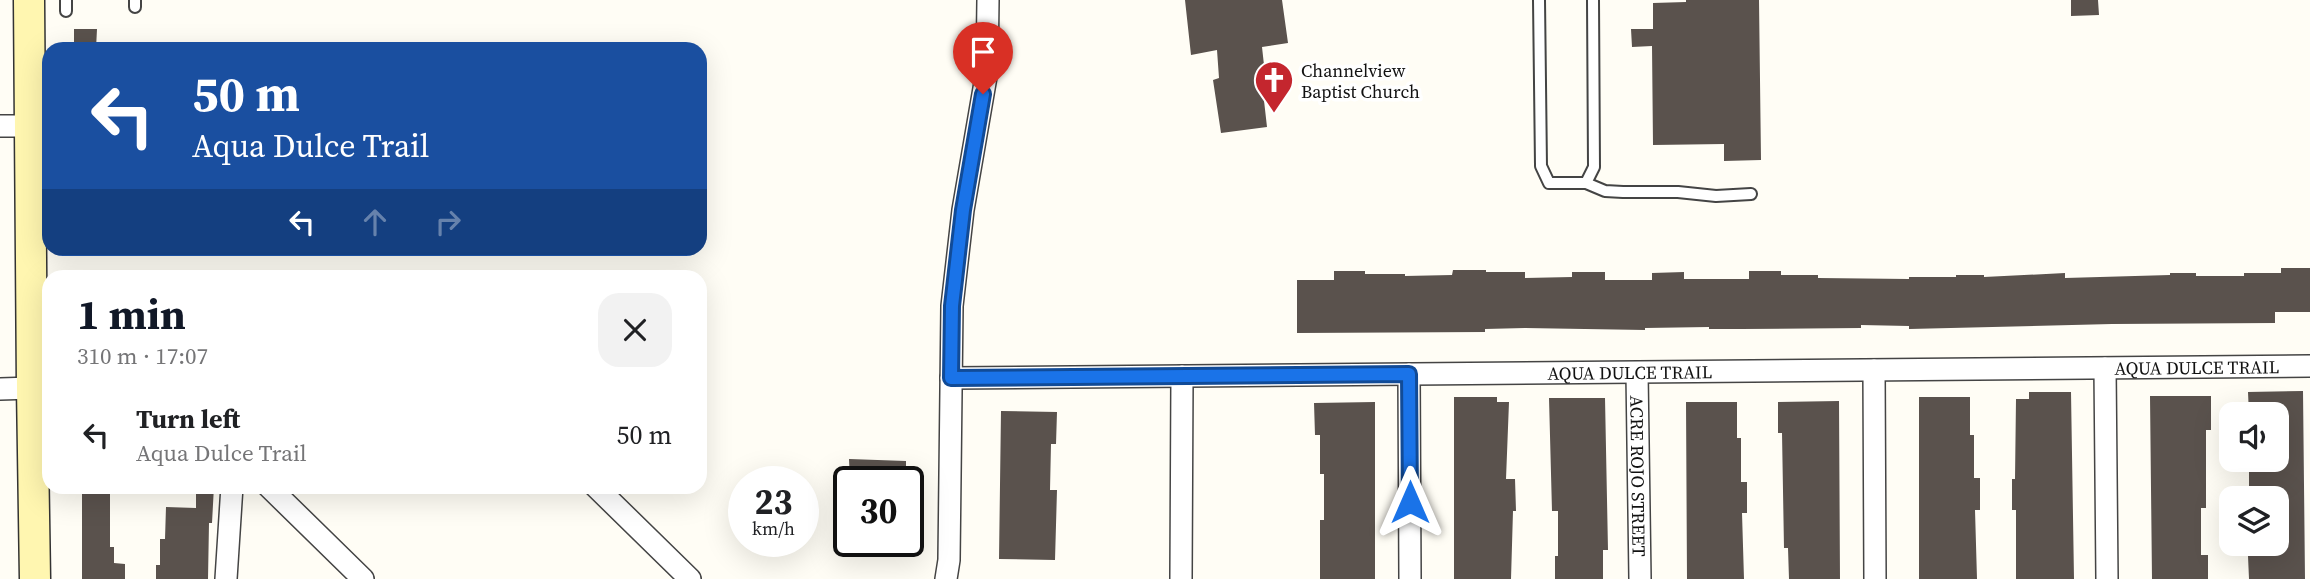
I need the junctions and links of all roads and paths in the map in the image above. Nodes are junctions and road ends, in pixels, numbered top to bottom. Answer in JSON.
{"nodes":[{"id":1,"x":29,"y":0,"type":"edge"},
{"id":2,"x":988,"y":0,"type":"edge"},
{"id":3,"x":1539,"y":0,"type":"edge"},
{"id":4,"x":1593,"y":0,"type":"edge"},
{"id":5,"x":15,"y":126,"type":"edge"},
{"id":6,"x":1586,"y":183,"type":"junction"},
{"id":7,"x":1751,"y":194,"type":"dead end"},
{"id":8,"x":2310,"y":366,"type":"edge"},
{"id":9,"x":2105,"y":368,"type":"junction"},
{"id":10,"x":1874,"y":370,"type":"junction"},
{"id":11,"x":1637,"y":373,"type":"junction"},
{"id":12,"x":1409,"y":374,"type":"junction"},
{"id":13,"x":1182,"y":376,"type":"junction"},
{"id":14,"x":951,"y":378,"type":"junction"},
{"id":15,"x":32,"y":388,"type":"junction"},
{"id":16,"x":0,"y":389,"type":"edge"},
{"id":17,"x":231,"y":494,"type":"edge"},
{"id":18,"x":276,"y":494,"type":"edge"},
{"id":19,"x":612,"y":494,"type":"edge"},
{"id":20,"x":35,"y":579,"type":"edge"},
{"id":21,"x":226,"y":579,"type":"edge"},
{"id":22,"x":363,"y":579,"type":"edge"},
{"id":23,"x":690,"y":579,"type":"edge"},
{"id":24,"x":946,"y":579,"type":"edge"},
{"id":25,"x":1181,"y":579,"type":"edge"},
{"id":26,"x":1410,"y":579,"type":"edge"},
{"id":27,"x":1640,"y":579,"type":"edge"},
{"id":28,"x":1875,"y":579,"type":"edge"},
{"id":29,"x":2107,"y":579,"type":"edge"}],
"edges":[{"from":1,"to":5,"type":"main road"},
{"from":2,"to":14,"type":"street"},
{"from":3,"to":6,"type":"lane"},
{"from":4,"to":6,"type":"lane"},
{"from":5,"to":15,"type":"main road"},
{"from":6,"to":7,"type":"lane"},
{"from":8,"to":9,"type":"street","name":"AQUA DULCE TRAIL"},
{"from":9,"to":10,"type":"street","name":"AQUA DULCE TRAIL"},
{"from":9,"to":29,"type":"street"},
{"from":10,"to":11,"type":"street","name":"AQUA DULCE TRAIL"},
{"from":10,"to":28,"type":"street"},
{"from":11,"to":12,"type":"street","name":"AQUA DULCE TRAIL"},
{"from":11,"to":27,"type":"street","name":"ACRE ROJO STREET"},
{"from":12,"to":13,"type":"street","name":"AQUA DULCE TRAIL"},
{"from":12,"to":26,"type":"street"},
{"from":13,"to":14,"type":"street","name":"AQUA DULCE TRAIL"},
{"from":13,"to":25,"type":"street"},
{"from":14,"to":24,"type":"street"},
{"from":15,"to":16,"type":"street"},
{"from":15,"to":20,"type":"main road"},
{"from":17,"to":21,"type":"street"},
{"from":18,"to":22,"type":"street"},
{"from":19,"to":23,"type":"street"}]}
